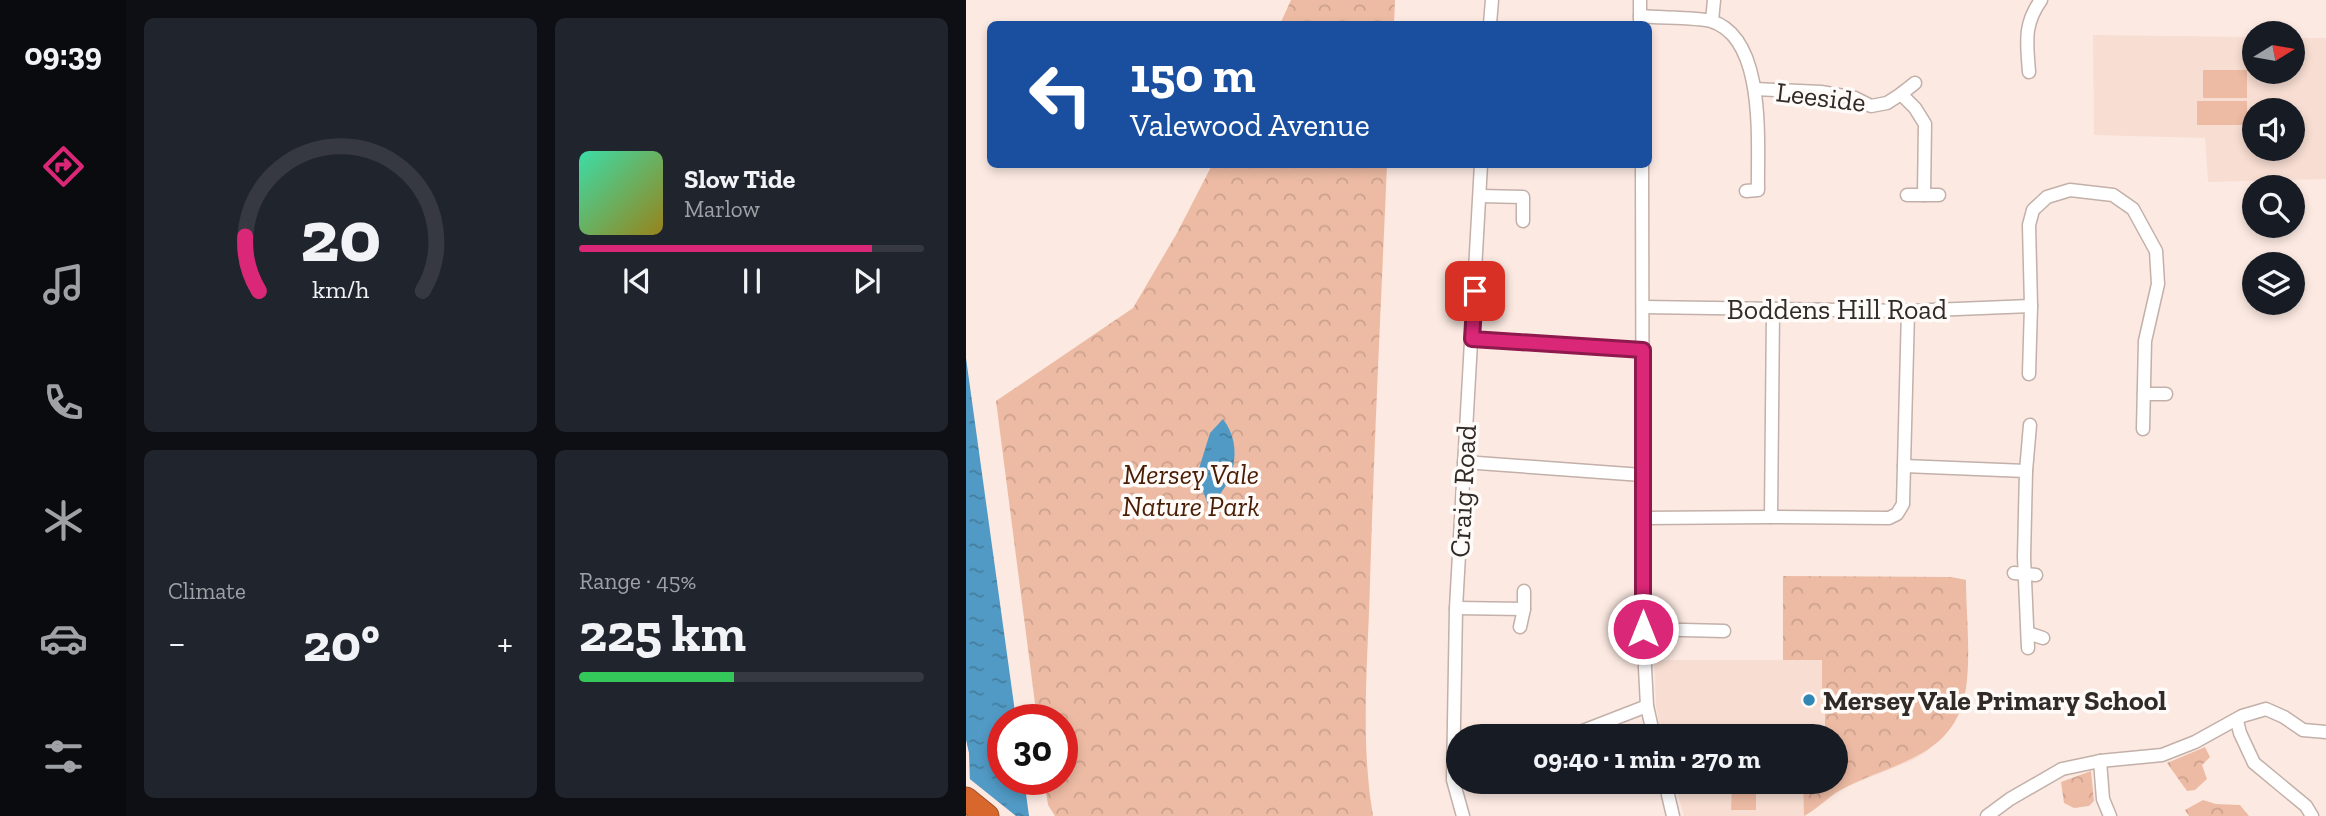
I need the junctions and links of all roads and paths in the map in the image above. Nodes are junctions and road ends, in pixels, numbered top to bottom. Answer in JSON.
{"nodes":[{"id":1,"x":1492,"y":0,"type":"edge"},
{"id":2,"x":1640,"y":0,"type":"edge"},
{"id":3,"x":1714,"y":0,"type":"edge"},
{"id":4,"x":2041,"y":0,"type":"edge"},
{"id":5,"x":1640,"y":20,"type":"edge"},
{"id":6,"x":1490,"y":21,"type":"edge"},
{"id":7,"x":1712,"y":22,"type":"junction"},
{"id":8,"x":2029,"y":72,"type":"dead end"},
{"id":9,"x":1915,"y":83,"type":"dead end"},
{"id":10,"x":1755,"y":89,"type":"junction"},
{"id":11,"x":1901,"y":94,"type":"junction"},
{"id":12,"x":1482,"y":168,"type":"edge"},
{"id":13,"x":1642,"y":168,"type":"edge"},
{"id":14,"x":1752,"y":191,"type":"dead end"},
{"id":15,"x":1907,"y":195,"type":"dead end"},
{"id":16,"x":1924,"y":195,"type":"junction"},
{"id":17,"x":1939,"y":195,"type":"dead end"},
{"id":18,"x":1479,"y":196,"type":"junction"},
{"id":19,"x":1523,"y":221,"type":"dead end"},
{"id":20,"x":2031,"y":306,"type":"junction"},
{"id":21,"x":1643,"y":307,"type":"junction"},
{"id":22,"x":1773,"y":310,"type":"junction"},
{"id":23,"x":1908,"y":311,"type":"junction"},
{"id":24,"x":1472,"y":339,"type":"junction"},
{"id":25,"x":1643,"y":350,"type":"junction"},
{"id":26,"x":2029,"y":374,"type":"dead end"},
{"id":27,"x":2144,"y":394,"type":"junction"},
{"id":28,"x":2166,"y":394,"type":"dead end"},
{"id":29,"x":2030,"y":425,"type":"dead end"},
{"id":30,"x":2143,"y":429,"type":"dead end"},
{"id":31,"x":1464,"y":462,"type":"junction"},
{"id":32,"x":1904,"y":466,"type":"junction"},
{"id":33,"x":2026,"y":471,"type":"junction"},
{"id":34,"x":1642,"y":475,"type":"junction"},
{"id":35,"x":1771,"y":517,"type":"junction"},
{"id":36,"x":1643,"y":519,"type":"junction"},
{"id":37,"x":1524,"y":591,"type":"dead end"},
{"id":38,"x":1456,"y":608,"type":"junction"},
{"id":39,"x":1524,"y":609,"type":"junction"},
{"id":40,"x":1520,"y":627,"type":"dead end"},
{"id":41,"x":1643,"y":629,"type":"junction"},
{"id":42,"x":1724,"y":631,"type":"dead end"},
{"id":43,"x":2028,"y":633,"type":"junction"},
{"id":44,"x":2043,"y":638,"type":"dead end"},
{"id":45,"x":2028,"y":648,"type":"dead end"},
{"id":46,"x":1647,"y":706,"type":"junction"},
{"id":47,"x":2237,"y":721,"type":"junction"},
{"id":48,"x":1455,"y":724,"type":"edge"},
{"id":49,"x":1601,"y":724,"type":"edge"},
{"id":50,"x":1651,"y":724,"type":"edge"},
{"id":51,"x":2326,"y":732,"type":"edge"},
{"id":52,"x":2101,"y":761,"type":"junction"},
{"id":53,"x":1458,"y":794,"type":"edge"},
{"id":54,"x":1668,"y":794,"type":"edge"},
{"id":55,"x":966,"y":799,"type":"edge"},
{"id":56,"x":2309,"y":815,"type":"edge"},
{"id":57,"x":987,"y":816,"type":"edge"},
{"id":58,"x":1462,"y":816,"type":"edge"},
{"id":59,"x":1673,"y":816,"type":"edge"},
{"id":60,"x":1987,"y":816,"type":"edge"},
{"id":61,"x":2110,"y":816,"type":"edge"}],
"edges":[{"from":1,"to":6,"type":"street"},
{"from":2,"to":5,"type":"street"},
{"from":3,"to":7,"type":"street"},
{"from":4,"to":8,"type":"street"},
{"from":5,"to":7,"type":"street"},
{"from":7,"to":10,"type":"street"},
{"from":9,"to":11,"type":"street"},
{"from":10,"to":11,"type":"street","name":"Leeside"},
{"from":10,"to":14,"type":"street"},
{"from":11,"to":16,"type":"street","name":"Leeside"},
{"from":12,"to":18,"type":"street","name":"Craig Road"},
{"from":13,"to":21,"type":"street"},
{"from":15,"to":16,"type":"street"},
{"from":16,"to":17,"type":"street"},
{"from":18,"to":19,"type":"street"},
{"from":18,"to":24,"type":"street","name":"Craig Road"},
{"from":20,"to":23,"type":"street","name":"Boddens Hill Road"},
{"from":20,"to":26,"type":"street"},
{"from":20,"to":27,"type":"street"},
{"from":21,"to":22,"type":"street","name":"Boddens Hill Road"},
{"from":21,"to":25,"type":"street"},
{"from":22,"to":23,"type":"street","name":"Boddens Hill Road"},
{"from":22,"to":35,"type":"street"},
{"from":23,"to":32,"type":"street"},
{"from":24,"to":25,"type":"street"},
{"from":24,"to":31,"type":"street","name":"Craig Road"},
{"from":25,"to":34,"type":"street"},
{"from":27,"to":28,"type":"street"},
{"from":27,"to":30,"type":"street"},
{"from":29,"to":33,"type":"street"},
{"from":31,"to":34,"type":"street"},
{"from":31,"to":38,"type":"street","name":"Craig Road"},
{"from":32,"to":33,"type":"street"},
{"from":32,"to":35,"type":"street"},
{"from":33,"to":43,"type":"street"},
{"from":34,"to":36,"type":"street"},
{"from":35,"to":36,"type":"street"},
{"from":36,"to":41,"type":"street"},
{"from":37,"to":39,"type":"street"},
{"from":38,"to":39,"type":"street"},
{"from":38,"to":48,"type":"street","name":"Craig Road"},
{"from":39,"to":40,"type":"street"},
{"from":41,"to":42,"type":"street"},
{"from":41,"to":46,"type":"street"},
{"from":43,"to":44,"type":"street"},
{"from":43,"to":45,"type":"street"},
{"from":46,"to":49,"type":"street"},
{"from":46,"to":50,"type":"street"},
{"from":47,"to":51,"type":"street"},
{"from":47,"to":52,"type":"street"},
{"from":47,"to":56,"type":"street"},
{"from":52,"to":60,"type":"street"},
{"from":52,"to":61,"type":"street"},
{"from":53,"to":58,"type":"street","name":"Craig Road"},
{"from":54,"to":59,"type":"street"},
{"from":55,"to":57,"type":"highway"}]}
